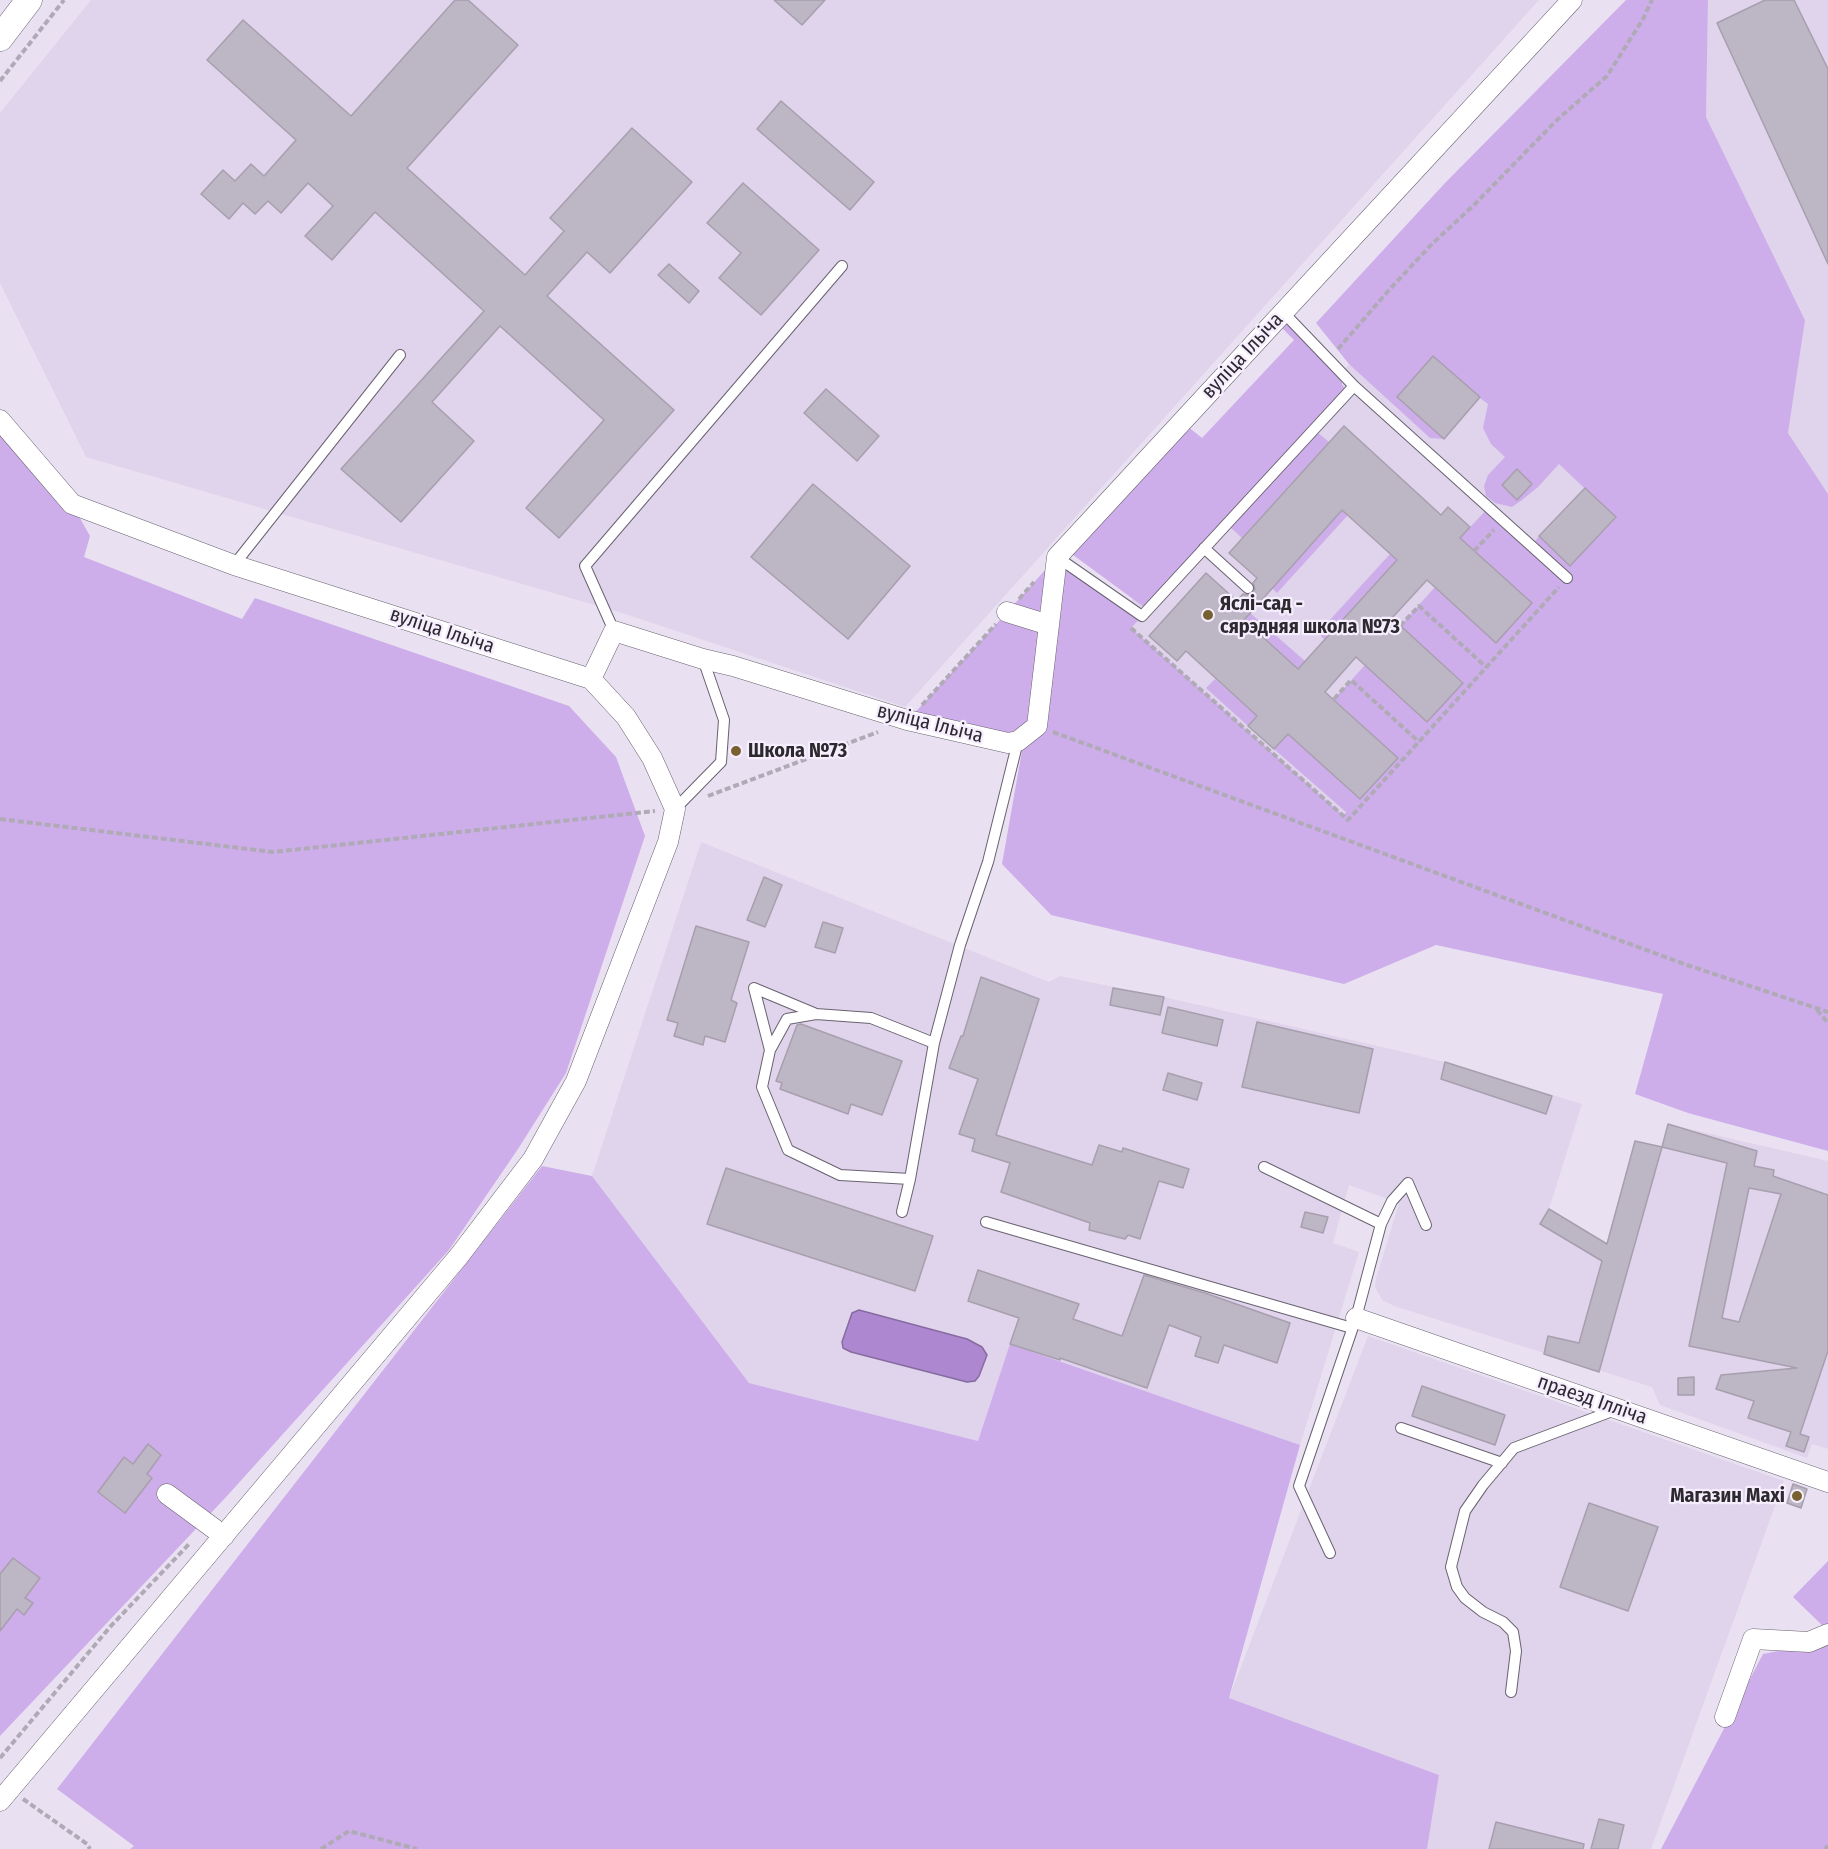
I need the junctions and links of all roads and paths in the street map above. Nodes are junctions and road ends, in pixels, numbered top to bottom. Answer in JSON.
{"nodes":[{"id":1,"x":29,"y":0,"type":"edge"},
{"id":2,"x":64,"y":0,"type":"edge"},
{"id":3,"x":1572,"y":0,"type":"edge"},
{"id":4,"x":1652,"y":0,"type":"edge"},
{"id":5,"x":0,"y":38,"type":"edge"},
{"id":6,"x":0,"y":81,"type":"edge"},
{"id":7,"x":842,"y":266,"type":"dead end"},
{"id":8,"x":1283,"y":312,"type":"junction"},
{"id":9,"x":1338,"y":349,"type":"dead end"},
{"id":10,"x":400,"y":355,"type":"dead end"},
{"id":11,"x":1354,"y":386,"type":"junction"},
{"id":12,"x":0,"y":420,"type":"edge"},
{"id":13,"x":1503,"y":520,"type":"junction"},
{"id":14,"x":1204,"y":548,"type":"junction"},
{"id":15,"x":1474,"y":551,"type":"dead end"},
{"id":16,"x":1057,"y":557,"type":"junction"},
{"id":17,"x":234,"y":565,"type":"junction"},
{"id":18,"x":1567,"y":578,"type":"joint"},
{"id":19,"x":1248,"y":588,"type":"dead end"},
{"id":20,"x":1007,"y":612,"type":"dead end"},
{"id":21,"x":1142,"y":616,"type":"junction"},
{"id":22,"x":1049,"y":625,"type":"junction"},
{"id":23,"x":1400,"y":626,"type":"dead end"},
{"id":24,"x":614,"y":631,"type":"junction"},
{"id":25,"x":703,"y":659,"type":"junction"},
{"id":26,"x":1486,"y":667,"type":"junction"},
{"id":27,"x":591,"y":680,"type":"junction"},
{"id":28,"x":1334,"y":699,"type":"dead end"},
{"id":29,"x":1036,"y":726,"type":"junction"},
{"id":30,"x":1018,"y":741,"type":"junction"},
{"id":31,"x":1419,"y":742,"type":"junction"},
{"id":32,"x":675,"y":809,"type":"junction"},
{"id":33,"x":0,"y":819,"type":"edge"},
{"id":34,"x":1815,"y":1008,"type":"junction"},
{"id":35,"x":1828,"y":1012,"type":"edge"},
{"id":36,"x":816,"y":1014,"type":"junction"},
{"id":37,"x":1828,"y":1023,"type":"edge"},
{"id":38,"x":934,"y":1043,"type":"junction"},
{"id":39,"x":770,"y":1050,"type":"junction"},
{"id":40,"x":1264,"y":1167,"type":"dead end"},
{"id":41,"x":910,"y":1179,"type":"junction"},
{"id":42,"x":902,"y":1212,"type":"dead end"},
{"id":43,"x":986,"y":1222,"type":"dead end"},
{"id":44,"x":1381,"y":1224,"type":"junction"},
{"id":45,"x":1426,"y":1225,"type":"dead end"},
{"id":46,"x":1354,"y":1323,"type":"junction"},
{"id":47,"x":1618,"y":1409,"type":"junction"},
{"id":48,"x":1401,"y":1428,"type":"dead end"},
{"id":49,"x":1502,"y":1463,"type":"junction"},
{"id":50,"x":1828,"y":1482,"type":"edge"},
{"id":51,"x":167,"y":1494,"type":"dead end"},
{"id":52,"x":208,"y":1524,"type":"junction"},
{"id":53,"x":225,"y":1536,"type":"junction"},
{"id":54,"x":1330,"y":1553,"type":"dead end"},
{"id":55,"x":1828,"y":1634,"type":"edge"},
{"id":56,"x":1511,"y":1692,"type":"dead end"},
{"id":57,"x":1725,"y":1717,"type":"dead end"},
{"id":58,"x":0,"y":1758,"type":"edge"},
{"id":59,"x":5,"y":1796,"type":"edge"},
{"id":60,"x":90,"y":1849,"type":"edge"},
{"id":61,"x":321,"y":1849,"type":"edge"},
{"id":62,"x":417,"y":1849,"type":"edge"}],
"edges":[{"from":1,"to":5,"type":"street"},
{"from":2,"to":6,"type":"path"},
{"from":3,"to":8,"type":"street","name":"вуліца Ільіча"},
{"from":4,"to":9,"type":"path"},
{"from":7,"to":24,"type":"lane"},
{"from":8,"to":11,"type":"lane"},
{"from":8,"to":16,"type":"street","name":"вуліца Ільіча"},
{"from":10,"to":17,"type":"lane"},
{"from":11,"to":13,"type":"lane"},
{"from":11,"to":14,"type":"lane"},
{"from":12,"to":17,"type":"street","name":"вуліца Ільіча"},
{"from":13,"to":15,"type":"path"},
{"from":13,"to":18,"type":"lane"},
{"from":14,"to":19,"type":"lane"},
{"from":14,"to":21,"type":"lane"},
{"from":16,"to":21,"type":"lane"},
{"from":16,"to":22,"type":"street"},
{"from":17,"to":27,"type":"street","name":"вуліца Ільіча"},
{"from":18,"to":26,"type":"path"},
{"from":20,"to":22,"type":"street"},
{"from":21,"to":31,"type":"path"},
{"from":22,"to":29,"type":"street"},
{"from":23,"to":26,"type":"path"},
{"from":24,"to":25,"type":"street","name":"вуліца Ільіча"},
{"from":24,"to":27,"type":"street"},
{"from":25,"to":30,"type":"street","name":"вуліца Ільіча"},
{"from":25,"to":32,"type":"lane"},
{"from":26,"to":31,"type":"path"},
{"from":27,"to":32,"type":"street"},
{"from":28,"to":31,"type":"path"},
{"from":29,"to":30,"type":"street"},
{"from":29,"to":34,"type":"path"},
{"from":30,"to":38,"type":"lane"},
{"from":32,"to":33,"type":"path"},
{"from":32,"to":53,"type":"street"},
{"from":34,"to":35,"type":"path"},
{"from":34,"to":37,"type":"path"},
{"from":36,"to":38,"type":"lane"},
{"from":36,"to":39,"type":"lane"},
{"from":36,"to":39,"type":"lane"},
{"from":38,"to":41,"type":"lane"},
{"from":39,"to":41,"type":"lane"},
{"from":40,"to":44,"type":"lane"},
{"from":41,"to":42,"type":"lane"},
{"from":43,"to":46,"type":"lane"},
{"from":44,"to":45,"type":"lane"},
{"from":44,"to":46,"type":"lane"},
{"from":46,"to":47,"type":"street","name":"праезд Ілліча"},
{"from":46,"to":54,"type":"lane"},
{"from":47,"to":49,"type":"lane"},
{"from":47,"to":50,"type":"street","name":"праезд Ілліча"},
{"from":48,"to":49,"type":"lane"},
{"from":49,"to":56,"type":"lane"},
{"from":51,"to":52,"type":"street"},
{"from":52,"to":53,"type":"street"},
{"from":52,"to":58,"type":"path"},
{"from":53,"to":59,"type":"street"},
{"from":55,"to":57,"type":"street"},
{"from":59,"to":60,"type":"path"},
{"from":61,"to":62,"type":"path"}]}
